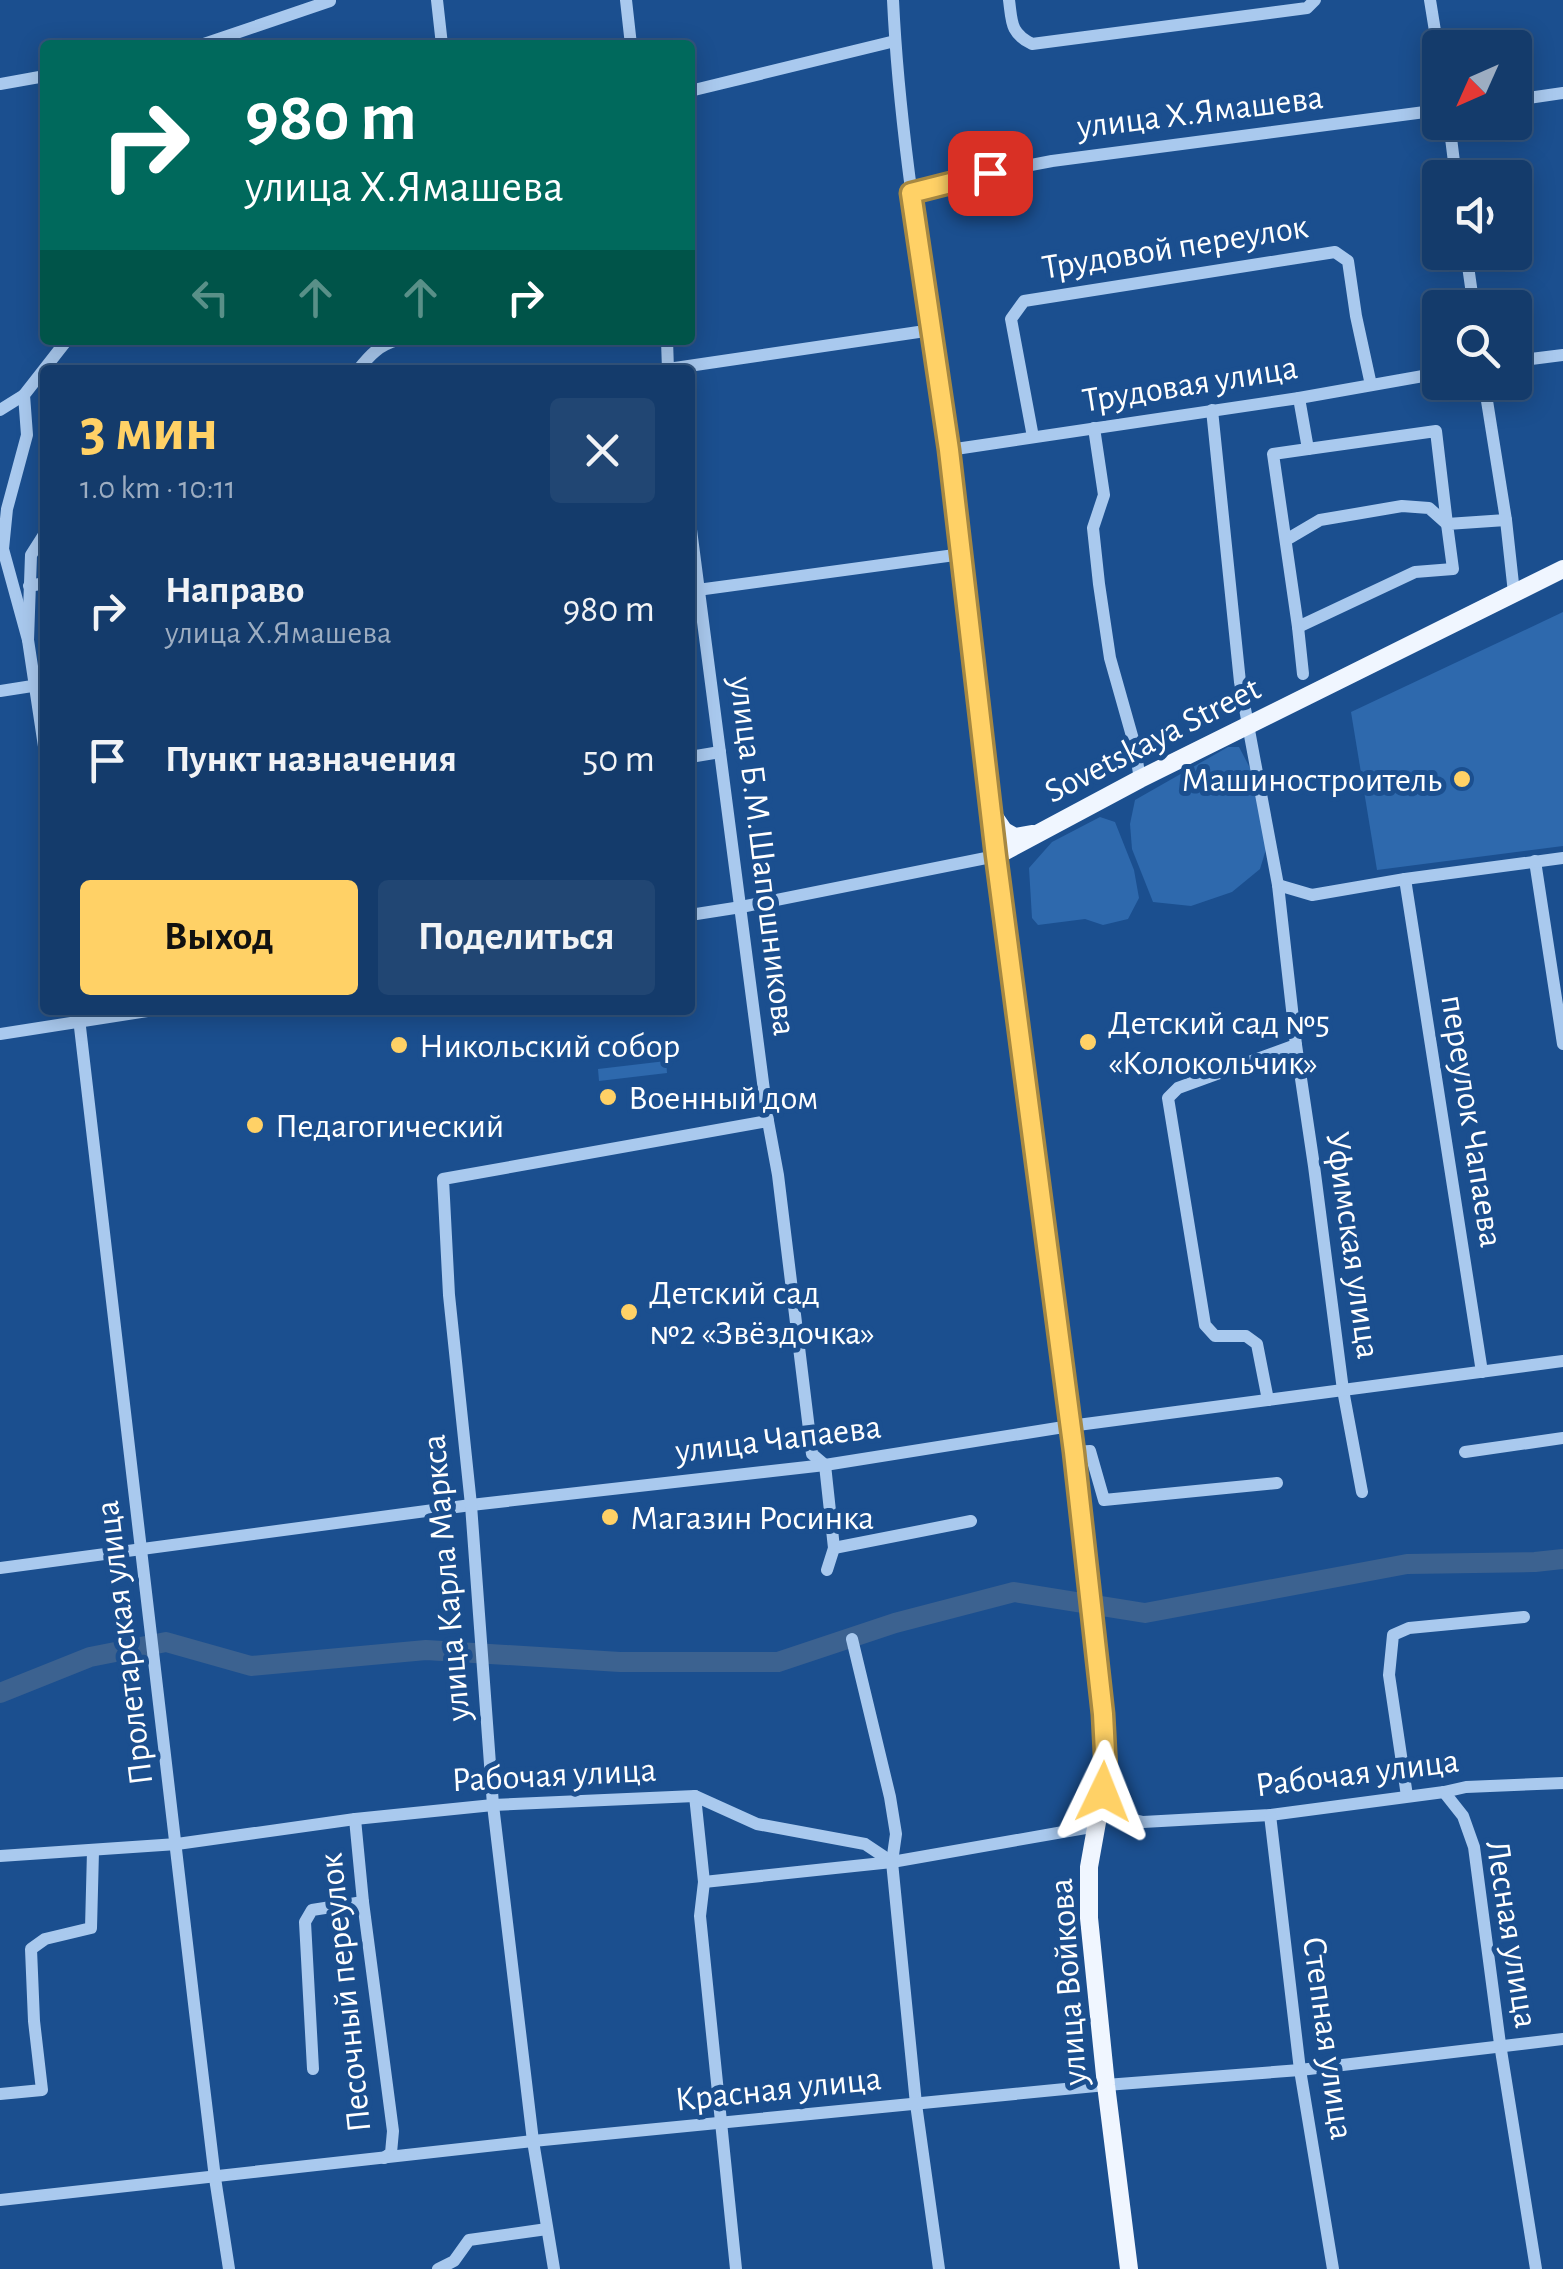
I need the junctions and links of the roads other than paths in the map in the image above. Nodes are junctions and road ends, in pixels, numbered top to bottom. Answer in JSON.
{"nodes":[{"id":1,"x":437,"y":0,"type":"edge"},
{"id":2,"x":626,"y":0,"type":"edge"},
{"id":3,"x":892,"y":0,"type":"edge"},
{"id":4,"x":1009,"y":0,"type":"edge"},
{"id":5,"x":1315,"y":0,"type":"edge"},
{"id":6,"x":1430,"y":0,"type":"edge"},
{"id":7,"x":330,"y":2,"type":"edge"},
{"id":8,"x":1435,"y":30,"type":"edge"},
{"id":9,"x":216,"y":40,"type":"edge"},
{"id":10,"x":441,"y":40,"type":"edge"},
{"id":11,"x":630,"y":40,"type":"edge"},
{"id":12,"x":894,"y":41,"type":"junction"},
{"id":13,"x":40,"y":77,"type":"edge"},
{"id":14,"x":0,"y":84,"type":"edge"},
{"id":15,"x":695,"y":91,"type":"edge"},
{"id":16,"x":1563,"y":93,"type":"edge"},
{"id":17,"x":1532,"y":98,"type":"edge"},
{"id":18,"x":1422,"y":112,"type":"edge"},
{"id":19,"x":911,"y":193,"type":"junction"},
{"id":20,"x":932,"y":330,"type":"junction"},
{"id":21,"x":63,"y":345,"type":"edge"},
{"id":22,"x":382,"y":345,"type":"edge"},
{"id":23,"x":1563,"y":356,"type":"edge"},
{"id":24,"x":1532,"y":359,"type":"edge"},
{"id":25,"x":47,"y":365,"type":"edge"},
{"id":26,"x":363,"y":365,"type":"edge"},
{"id":27,"x":695,"y":366,"type":"edge"},
{"id":28,"x":40,"y":375,"type":"edge"},
{"id":29,"x":1422,"y":376,"type":"edge"},
{"id":30,"x":1371,"y":385,"type":"junction"},
{"id":31,"x":24,"y":395,"type":"junction"},
{"id":32,"x":1298,"y":398,"type":"junction"},
{"id":33,"x":1487,"y":400,"type":"edge"},
{"id":34,"x":0,"y":410,"type":"edge"},
{"id":35,"x":1212,"y":410,"type":"junction"},
{"id":36,"x":1094,"y":428,"type":"junction"},
{"id":37,"x":1033,"y":437,"type":"junction"},
{"id":38,"x":1308,"y":449,"type":"junction"},
{"id":39,"x":949,"y":450,"type":"junction"},
{"id":40,"x":1506,"y":520,"type":"junction"},
{"id":41,"x":1446,"y":524,"type":"junction"},
{"id":42,"x":1286,"y":540,"type":"junction"},
{"id":43,"x":40,"y":541,"type":"edge"},
{"id":44,"x":962,"y":554,"type":"junction"},
{"id":45,"x":1563,"y":568,"type":"edge"},
{"id":46,"x":40,"y":584,"type":"edge"},
{"id":47,"x":29,"y":586,"type":"junction"},
{"id":48,"x":695,"y":590,"type":"edge"},
{"id":49,"x":1514,"y":593,"type":"junction"},
{"id":50,"x":1298,"y":627,"type":"junction"},
{"id":51,"x":28,"y":640,"type":"junction"},
{"id":52,"x":1303,"y":674,"type":"dead end"},
{"id":53,"x":40,"y":684,"type":"edge"},
{"id":54,"x":0,"y":691,"type":"edge"},
{"id":55,"x":1247,"y":728,"type":"junction"},
{"id":56,"x":720,"y":752,"type":"junction"},
{"id":57,"x":695,"y":756,"type":"edge"},
{"id":58,"x":1140,"y":779,"type":"junction"},
{"id":59,"x":991,"y":812,"type":"junction"},
{"id":60,"x":1038,"y":833,"type":"junction"},
{"id":61,"x":996,"y":856,"type":"junction"},
{"id":62,"x":1563,"y":858,"type":"edge"},
{"id":63,"x":1535,"y":862,"type":"junction"},
{"id":64,"x":1405,"y":879,"type":"junction"},
{"id":65,"x":1278,"y":885,"type":"junction"},
{"id":66,"x":1003,"y":902,"type":"junction"},
{"id":67,"x":741,"y":908,"type":"junction"},
{"id":68,"x":695,"y":915,"type":"edge"},
{"id":69,"x":79,"y":1017,"type":"edge"},
{"id":70,"x":0,"y":1034,"type":"edge"},
{"id":71,"x":1563,"y":1044,"type":"edge"},
{"id":72,"x":1296,"y":1046,"type":"junction"},
{"id":73,"x":768,"y":1121,"type":"junction"},
{"id":74,"x":1563,"y":1361,"type":"edge"},
{"id":75,"x":1482,"y":1372,"type":"junction"},
{"id":76,"x":1342,"y":1390,"type":"junction"},
{"id":77,"x":1268,"y":1400,"type":"junction"},
{"id":78,"x":1070,"y":1426,"type":"junction"},
{"id":79,"x":1563,"y":1438,"type":"edge"},
{"id":80,"x":1074,"y":1452,"type":"junction"},
{"id":81,"x":1465,"y":1452,"type":"dead end"},
{"id":82,"x":825,"y":1465,"type":"junction"},
{"id":83,"x":1277,"y":1483,"type":"dead end"},
{"id":84,"x":1362,"y":1492,"type":"dead end"},
{"id":85,"x":472,"y":1505,"type":"junction"},
{"id":86,"x":971,"y":1521,"type":"dead end"},
{"id":87,"x":142,"y":1548,"type":"junction"},
{"id":88,"x":834,"y":1548,"type":"junction"},
{"id":89,"x":0,"y":1568,"type":"edge"},
{"id":90,"x":827,"y":1570,"type":"dead end"},
{"id":91,"x":1524,"y":1617,"type":"dead end"},
{"id":92,"x":852,"y":1639,"type":"dead end"},
{"id":93,"x":1563,"y":1783,"type":"edge"},
{"id":94,"x":1444,"y":1792,"type":"junction"},
{"id":95,"x":695,"y":1796,"type":"junction"},
{"id":96,"x":1407,"y":1796,"type":"junction"},
{"id":97,"x":493,"y":1805,"type":"junction"},
{"id":98,"x":1270,"y":1814,"type":"junction"},
{"id":99,"x":355,"y":1819,"type":"junction"},
{"id":100,"x":1099,"y":1819,"type":"junction"},
{"id":101,"x":177,"y":1844,"type":"junction"},
{"id":102,"x":92,"y":1851,"type":"junction"},
{"id":103,"x":0,"y":1856,"type":"edge"},
{"id":104,"x":892,"y":1862,"type":"junction"},
{"id":105,"x":704,"y":1882,"type":"junction"},
{"id":106,"x":363,"y":1902,"type":"junction"},
{"id":107,"x":1563,"y":2038,"type":"edge"},
{"id":108,"x":1500,"y":2044,"type":"junction"},
{"id":109,"x":313,"y":2069,"type":"dead end"},
{"id":110,"x":1300,"y":2070,"type":"junction"},
{"id":111,"x":1106,"y":2085,"type":"junction"},
{"id":112,"x":0,"y":2094,"type":"edge"},
{"id":113,"x":916,"y":2104,"type":"junction"},
{"id":114,"x":720,"y":2124,"type":"junction"},
{"id":115,"x":534,"y":2142,"type":"junction"},
{"id":116,"x":384,"y":2158,"type":"junction"},
{"id":117,"x":215,"y":2178,"type":"junction"},
{"id":118,"x":0,"y":2200,"type":"edge"},
{"id":119,"x":547,"y":2229,"type":"junction"},
{"id":120,"x":229,"y":2269,"type":"edge"},
{"id":121,"x":438,"y":2269,"type":"edge"},
{"id":122,"x":554,"y":2269,"type":"edge"},
{"id":123,"x":736,"y":2269,"type":"edge"},
{"id":124,"x":939,"y":2269,"type":"edge"},
{"id":125,"x":1129,"y":2269,"type":"edge"},
{"id":126,"x":1334,"y":2269,"type":"edge"},
{"id":127,"x":1536,"y":2269,"type":"edge"}],
"edges":[{"from":1,"to":10,"type":"street"},
{"from":2,"to":11,"type":"street"},
{"from":3,"to":12,"type":"street","name":"улица Войкова"},
{"from":4,"to":5,"type":"street"},
{"from":6,"to":8,"type":"street"},
{"from":7,"to":9,"type":"street"},
{"from":12,"to":15,"type":"street"},
{"from":12,"to":19,"type":"street","name":"улица Войкова"},
{"from":13,"to":14,"type":"street"},
{"from":16,"to":17,"type":"street"},
{"from":18,"to":19,"type":"street","name":"улица Х.Ямашева"},
{"from":19,"to":20,"type":"street","name":"улица Войкова"},
{"from":20,"to":27,"type":"street"},
{"from":20,"to":39,"type":"street","name":"улица Войкова"},
{"from":21,"to":25,"type":"street"},
{"from":22,"to":26,"type":"street"},
{"from":23,"to":24,"type":"street"},
{"from":28,"to":31,"type":"street"},
{"from":29,"to":30,"type":"street","name":"Трудовая улица"},
{"from":30,"to":32,"type":"street","name":"Трудовая улица"},
{"from":30,"to":37,"type":"street","name":"Трудовой переулок"},
{"from":31,"to":34,"type":"street"},
{"from":31,"to":51,"type":"street"},
{"from":32,"to":35,"type":"street","name":"Трудовая улица"},
{"from":32,"to":38,"type":"street"},
{"from":33,"to":40,"type":"street"},
{"from":35,"to":36,"type":"street","name":"Трудовая улица"},
{"from":35,"to":55,"type":"street","name":"Уфимская улица"},
{"from":36,"to":37,"type":"street","name":"Трудовая улица"},
{"from":36,"to":58,"type":"street"},
{"from":37,"to":39,"type":"street","name":"Трудовая улица"},
{"from":38,"to":41,"type":"street"},
{"from":38,"to":42,"type":"street"},
{"from":39,"to":44,"type":"street","name":"улица Войкова"},
{"from":40,"to":41,"type":"street"},
{"from":40,"to":49,"type":"street"},
{"from":41,"to":42,"type":"street"},
{"from":41,"to":50,"type":"street"},
{"from":42,"to":50,"type":"street"},
{"from":43,"to":47,"type":"street"},
{"from":44,"to":48,"type":"street"},
{"from":44,"to":59,"type":"street","name":"улица Войкова"},
{"from":45,"to":49,"type":"main road","name":"Sovetskaya Street"},
{"from":46,"to":47,"type":"street"},
{"from":47,"to":51,"type":"street"},
{"from":48,"to":56,"type":"street","name":"улица Б.М.Шапошникова"},
{"from":49,"to":55,"type":"main road","name":"Sovetskaya Street"},
{"from":50,"to":52,"type":"street"},
{"from":51,"to":53,"type":"street"},
{"from":53,"to":54,"type":"street"},
{"from":55,"to":58,"type":"main road","name":"Sovetskaya Street"},
{"from":55,"to":65,"type":"street","name":"Уфимская улица"},
{"from":56,"to":57,"type":"street"},
{"from":56,"to":67,"type":"street","name":"улица Б.М.Шапошникова"},
{"from":58,"to":60,"type":"main road","name":"Sovetskaya Street"},
{"from":59,"to":60,"type":"main road"},
{"from":59,"to":61,"type":"street","name":"улица Войкова"},
{"from":60,"to":61,"type":"main road","name":"Sovetskaya Street"},
{"from":60,"to":66,"type":"main road"},
{"from":61,"to":66,"type":"main road","name":"улица Войкова"},
{"from":61,"to":67,"type":"street","name":"Sovetskaya Street"},
{"from":62,"to":63,"type":"street"},
{"from":63,"to":64,"type":"street"},
{"from":63,"to":71,"type":"street"},
{"from":64,"to":65,"type":"street"},
{"from":64,"to":75,"type":"street","name":"переулок Чапаева"},
{"from":65,"to":72,"type":"street","name":"Уфимская улица"},
{"from":66,"to":78,"type":"main road","name":"улица Войкова"},
{"from":67,"to":68,"type":"street","name":"Sovetskaya Street"},
{"from":67,"to":73,"type":"street","name":"улица Б.М.Шапошникова"},
{"from":69,"to":70,"type":"street"},
{"from":69,"to":87,"type":"street","name":"Пролетарская улица"},
{"from":72,"to":76,"type":"street","name":"Уфимская улица"},
{"from":72,"to":77,"type":"street"},
{"from":73,"to":82,"type":"street","name":"улица Б.М.Шапошникова"},
{"from":73,"to":85,"type":"street","name":"улица Карла Маркса"},
{"from":74,"to":75,"type":"street","name":"улица Чапаева"},
{"from":75,"to":76,"type":"street","name":"улица Чапаева"},
{"from":76,"to":77,"type":"street","name":"улица Чапаева"},
{"from":76,"to":84,"type":"street","name":"Уфимская улица"},
{"from":77,"to":78,"type":"street","name":"улица Чапаева"},
{"from":78,"to":80,"type":"main road","name":"улица Войкова"},
{"from":78,"to":82,"type":"street","name":"улица Чапаева"},
{"from":79,"to":81,"type":"street"},
{"from":80,"to":83,"type":"street","name":"улица Войкова"},
{"from":80,"to":100,"type":"main road","name":"улица Войкова"},
{"from":82,"to":85,"type":"street","name":"улица Чапаева"},
{"from":82,"to":88,"type":"street","name":"улица Б.М.Шапошникова"},
{"from":85,"to":87,"type":"street","name":"улица Чапаева"},
{"from":85,"to":97,"type":"street","name":"улица Карла Маркса"},
{"from":86,"to":88,"type":"street"},
{"from":87,"to":89,"type":"street","name":"улица Чапаева"},
{"from":87,"to":101,"type":"street","name":"Пролетарская улица"},
{"from":88,"to":90,"type":"street","name":"улица Б.М.Шапошникова"},
{"from":91,"to":96,"type":"street"},
{"from":92,"to":104,"type":"street"},
{"from":93,"to":94,"type":"street","name":"Рабочая улица"},
{"from":94,"to":96,"type":"street","name":"Рабочая улица"},
{"from":94,"to":108,"type":"street","name":"Лесная улица"},
{"from":95,"to":97,"type":"street","name":"Рабочая улица"},
{"from":95,"to":104,"type":"street","name":"Рабочая улица"},
{"from":95,"to":105,"type":"street"},
{"from":96,"to":98,"type":"street","name":"Рабочая улица"},
{"from":97,"to":99,"type":"street","name":"Рабочая улица"},
{"from":97,"to":115,"type":"street","name":"улица Карла Маркса"},
{"from":98,"to":100,"type":"street","name":"Рабочая улица"},
{"from":98,"to":110,"type":"street","name":"Степная улица"},
{"from":99,"to":101,"type":"street","name":"Рабочая улица"},
{"from":99,"to":106,"type":"street","name":"Песочный переулок"},
{"from":100,"to":104,"type":"street","name":"Рабочая улица"},
{"from":100,"to":111,"type":"main road","name":"улица Войкова"},
{"from":101,"to":102,"type":"street","name":"Рабочая улица"},
{"from":101,"to":117,"type":"street","name":"Пролетарская улица"},
{"from":102,"to":103,"type":"street","name":"Рабочая улица"},
{"from":102,"to":112,"type":"street"},
{"from":104,"to":105,"type":"street"},
{"from":104,"to":113,"type":"street"},
{"from":105,"to":114,"type":"street"},
{"from":106,"to":109,"type":"street"},
{"from":106,"to":116,"type":"street","name":"Песочный переулок"},
{"from":107,"to":108,"type":"street","name":"Красная улица"},
{"from":108,"to":110,"type":"street","name":"Красная улица"},
{"from":108,"to":127,"type":"street","name":"Лесная улица"},
{"from":110,"to":111,"type":"street","name":"Красная улица"},
{"from":110,"to":126,"type":"street","name":"Степная улица"},
{"from":111,"to":113,"type":"street","name":"Красная улица"},
{"from":111,"to":125,"type":"main road","name":"улица Войкова"},
{"from":113,"to":114,"type":"street","name":"Красная улица"},
{"from":113,"to":124,"type":"street"},
{"from":114,"to":115,"type":"street","name":"Красная улица"},
{"from":114,"to":123,"type":"street"},
{"from":115,"to":116,"type":"street","name":"Красная улица"},
{"from":115,"to":119,"type":"street","name":"улица Карла Маркса"},
{"from":116,"to":117,"type":"street","name":"Красная улица"},
{"from":117,"to":118,"type":"street","name":"Красная улица"},
{"from":117,"to":120,"type":"street","name":"Пролетарская улица"},
{"from":119,"to":121,"type":"street"},
{"from":119,"to":122,"type":"street","name":"улица Карла Маркса"}]}
